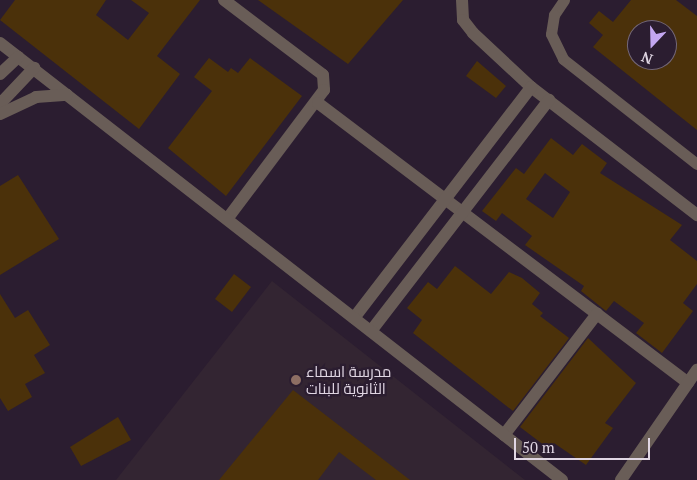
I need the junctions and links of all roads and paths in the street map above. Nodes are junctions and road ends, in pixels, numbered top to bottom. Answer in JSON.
{"nodes":[{"id":1,"x":224,"y":0,"type":"edge"},
{"id":2,"x":462,"y":0,"type":"edge"},
{"id":3,"x":557,"y":2,"type":"edge"},
{"id":4,"x":0,"y":43,"type":"edge"},
{"id":5,"x":18,"y":56,"type":"junction"},
{"id":6,"x":34,"y":68,"type":"junction"},
{"id":7,"x":0,"y":74,"type":"edge"},
{"id":8,"x":530,"y":87,"type":"junction"},
{"id":9,"x":67,"y":95,"type":"junction"},
{"id":10,"x":549,"y":100,"type":"junction"},
{"id":11,"x":318,"y":103,"type":"junction"},
{"id":12,"x":0,"y":104,"type":"edge"},
{"id":13,"x":0,"y":114,"type":"edge"},
{"id":14,"x":697,"y":164,"type":"edge"},
{"id":15,"x":446,"y":200,"type":"junction"},
{"id":16,"x":463,"y":212,"type":"junction"},
{"id":17,"x":697,"y":215,"type":"edge"},
{"id":18,"x":227,"y":219,"type":"junction"},
{"id":19,"x":597,"y":314,"type":"junction"},
{"id":20,"x":354,"y":318,"type":"junction"},
{"id":21,"x":371,"y":331,"type":"junction"},
{"id":22,"x":697,"y":370,"type":"edge"},
{"id":23,"x":688,"y":383,"type":"junction"},
{"id":24,"x":504,"y":435,"type":"junction"},
{"id":25,"x":562,"y":480,"type":"edge"},
{"id":26,"x":621,"y":480,"type":"edge"}],
"edges":[{"from":1,"to":11,"type":"street"},
{"from":2,"to":8,"type":"street"},
{"from":3,"to":14,"type":"lane"},
{"from":4,"to":5,"type":"street"},
{"from":5,"to":6,"type":"street"},
{"from":5,"to":7,"type":"street"},
{"from":6,"to":9,"type":"street"},
{"from":6,"to":12,"type":"street"},
{"from":8,"to":10,"type":"street"},
{"from":8,"to":15,"type":"street"},
{"from":9,"to":13,"type":"street"},
{"from":9,"to":18,"type":"street"},
{"from":10,"to":16,"type":"street"},
{"from":10,"to":17,"type":"street"},
{"from":11,"to":15,"type":"street"},
{"from":11,"to":18,"type":"street"},
{"from":15,"to":16,"type":"street"},
{"from":15,"to":20,"type":"street"},
{"from":16,"to":19,"type":"street"},
{"from":16,"to":21,"type":"street"},
{"from":18,"to":20,"type":"street"},
{"from":19,"to":23,"type":"street"},
{"from":19,"to":24,"type":"street"},
{"from":20,"to":21,"type":"street"},
{"from":21,"to":24,"type":"street"},
{"from":22,"to":23,"type":"street"},
{"from":23,"to":26,"type":"street"},
{"from":24,"to":25,"type":"street"}]}
